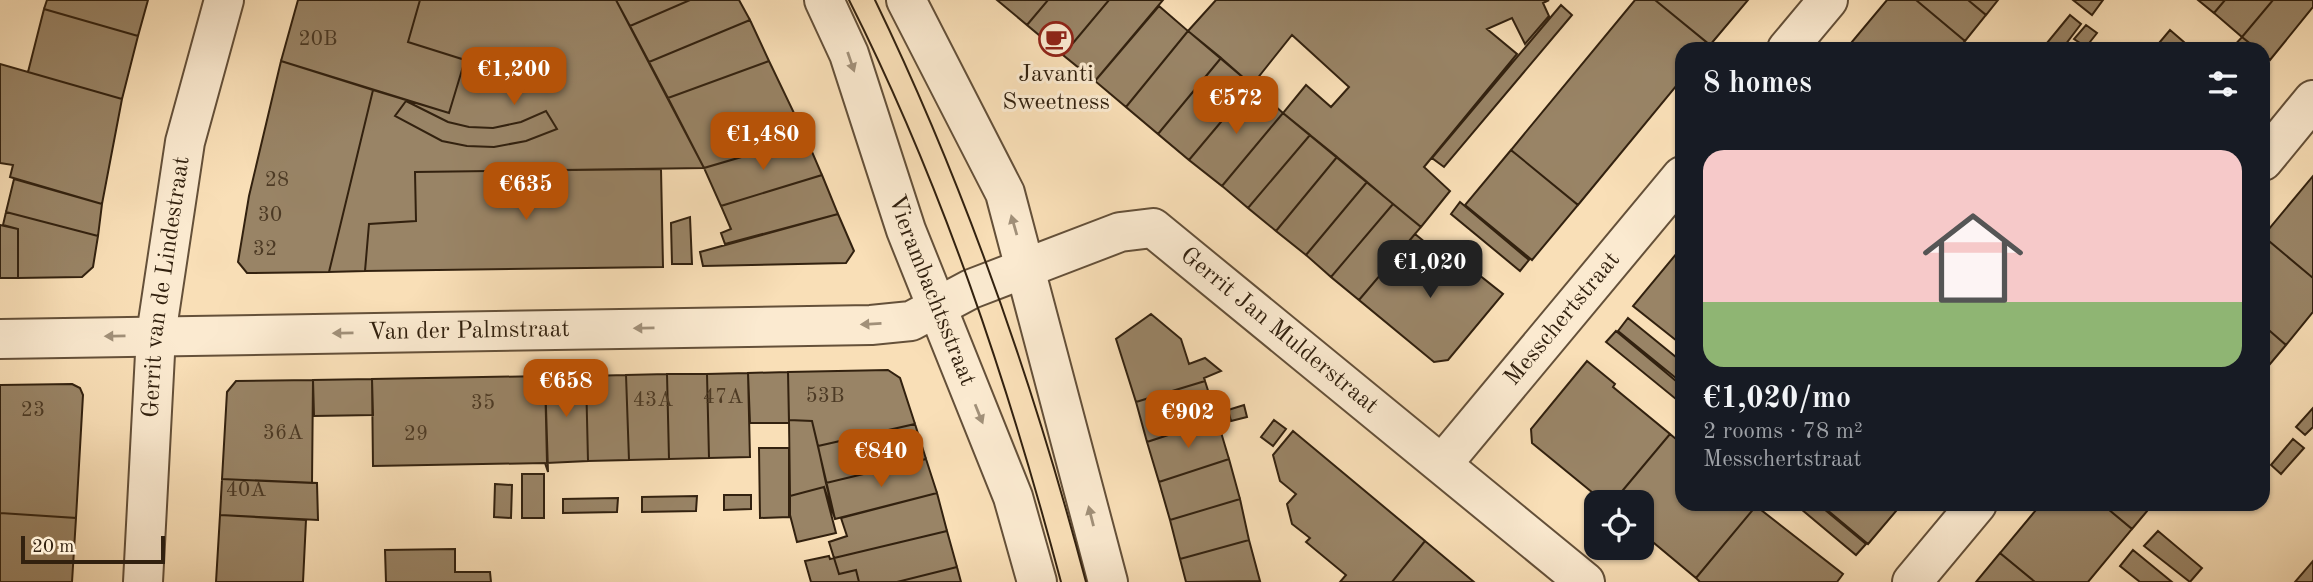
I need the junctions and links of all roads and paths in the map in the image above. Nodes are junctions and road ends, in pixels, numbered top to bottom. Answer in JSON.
{"nodes":[{"id":1,"x":224,"y":0,"type":"edge"},
{"id":2,"x":824,"y":0,"type":"edge"},
{"id":3,"x":906,"y":0,"type":"edge"},
{"id":4,"x":1828,"y":0,"type":"edge"},
{"id":5,"x":1793,"y":42,"type":"edge"},
{"id":6,"x":2313,"y":100,"type":"edge"},
{"id":7,"x":2270,"y":152,"type":"edge"},
{"id":8,"x":1675,"y":184,"type":"edge"},
{"id":9,"x":1026,"y":268,"type":"junction"},
{"id":10,"x":935,"y":307,"type":"junction"},
{"id":11,"x":156,"y":335,"type":"junction"},
{"id":12,"x":0,"y":339,"type":"edge"},
{"id":13,"x":1443,"y":463,"type":"junction"},
{"id":14,"x":1971,"y":511,"type":"edge"},
{"id":15,"x":143,"y":582,"type":"edge"},
{"id":16,"x":1037,"y":582,"type":"edge"},
{"id":17,"x":1108,"y":582,"type":"edge"},
{"id":18,"x":1585,"y":582,"type":"edge"},
{"id":19,"x":1912,"y":582,"type":"edge"}],
"edges":[{"from":1,"to":11,"type":"street","name":"Gerrit van de Lindestraat"},
{"from":2,"to":10,"type":"street","name":"Vierambachtsstraat","one_way":true},
{"from":9,"to":3,"type":"street","one_way":true},
{"from":4,"to":5,"type":"street"},
{"from":6,"to":7,"type":"street"},
{"from":8,"to":13,"type":"street","name":"Messchertstraat"},
{"from":9,"to":10,"type":"street","name":"Gerrit Jan Mulderstraat"},
{"from":9,"to":13,"type":"street","name":"Gerrit Jan Mulderstraat"},
{"from":17,"to":9,"type":"street","one_way":true},
{"from":10,"to":11,"type":"street","name":"Van der Palmstraat","one_way":true},
{"from":10,"to":16,"type":"street","name":"Vierambachtsstraat","one_way":true},
{"from":11,"to":12,"type":"street","name":"Van der Palmstraat","one_way":true},
{"from":11,"to":15,"type":"street","name":"Gerrit van de Lindestraat"},
{"from":13,"to":18,"type":"street","name":"Gerrit Jan Mulderstraat"},
{"from":14,"to":19,"type":"street"}]}
